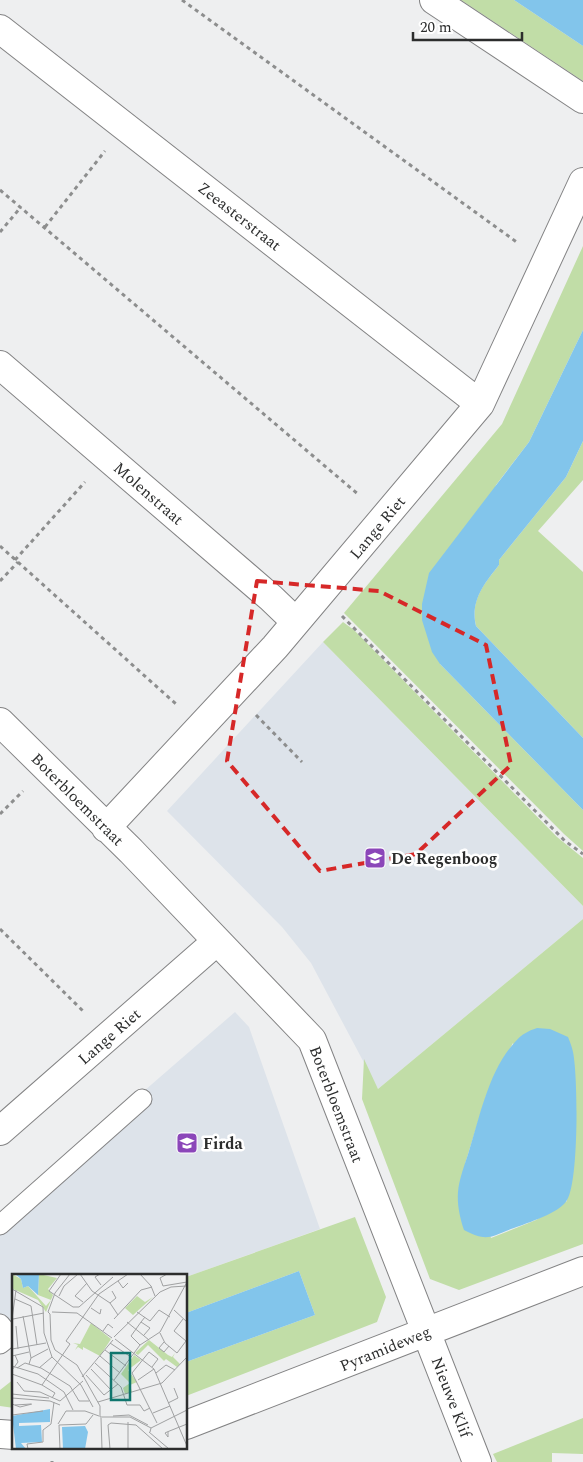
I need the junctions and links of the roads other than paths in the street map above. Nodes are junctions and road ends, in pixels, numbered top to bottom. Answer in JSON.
{"nodes":[{"id":1,"x":434,"y":0,"type":"edge"},
{"id":2,"x":0,"y":29,"type":"edge"},
{"id":3,"x":583,"y":100,"type":"edge"},
{"id":4,"x":583,"y":182,"type":"edge"},
{"id":5,"x":0,"y":365,"type":"edge"},
{"id":6,"x":480,"y":404,"type":"junction"},
{"id":7,"x":296,"y":622,"type":"junction"},
{"id":8,"x":0,"y":722,"type":"edge"},
{"id":9,"x":106,"y":828,"type":"junction"},
{"id":10,"x":218,"y":941,"type":"junction"},
{"id":11,"x":142,"y":1099,"type":"dead end"},
{"id":12,"x":0,"y":1131,"type":"edge"},
{"id":13,"x":0,"y":1225,"type":"edge"},
{"id":14,"x":583,"y":1271,"type":"edge"},
{"id":15,"x":0,"y":1324,"type":"edge"},
{"id":16,"x":426,"y":1331,"type":"junction"},
{"id":17,"x":0,"y":1344,"type":"edge"},
{"id":18,"x":188,"y":1424,"type":"edge"},
{"id":19,"x":477,"y":1462,"type":"edge"}],
"edges":[{"from":1,"to":3,"type":"street"},
{"from":2,"to":6,"type":"street","name":"Zeeasterstraat"},
{"from":4,"to":6,"type":"street","name":"Lange Riet"},
{"from":5,"to":7,"type":"street","name":"Molenstraat"},
{"from":6,"to":7,"type":"street","name":"Lange Riet"},
{"from":7,"to":9,"type":"street","name":"Lange Riet"},
{"from":8,"to":9,"type":"street","name":"Boterbloemstraat"},
{"from":9,"to":10,"type":"street","name":"Boterbloemstraat"},
{"from":10,"to":12,"type":"street","name":"Lange Riet"},
{"from":10,"to":16,"type":"street","name":"Boterbloemstraat"},
{"from":11,"to":13,"type":"lane"},
{"from":14,"to":16,"type":"street","name":"Pyramideweg"},
{"from":15,"to":17,"type":"lane"},
{"from":16,"to":18,"type":"street","name":"Pyramideweg"},
{"from":16,"to":19,"type":"street","name":"Nieuwe Klif"}]}
